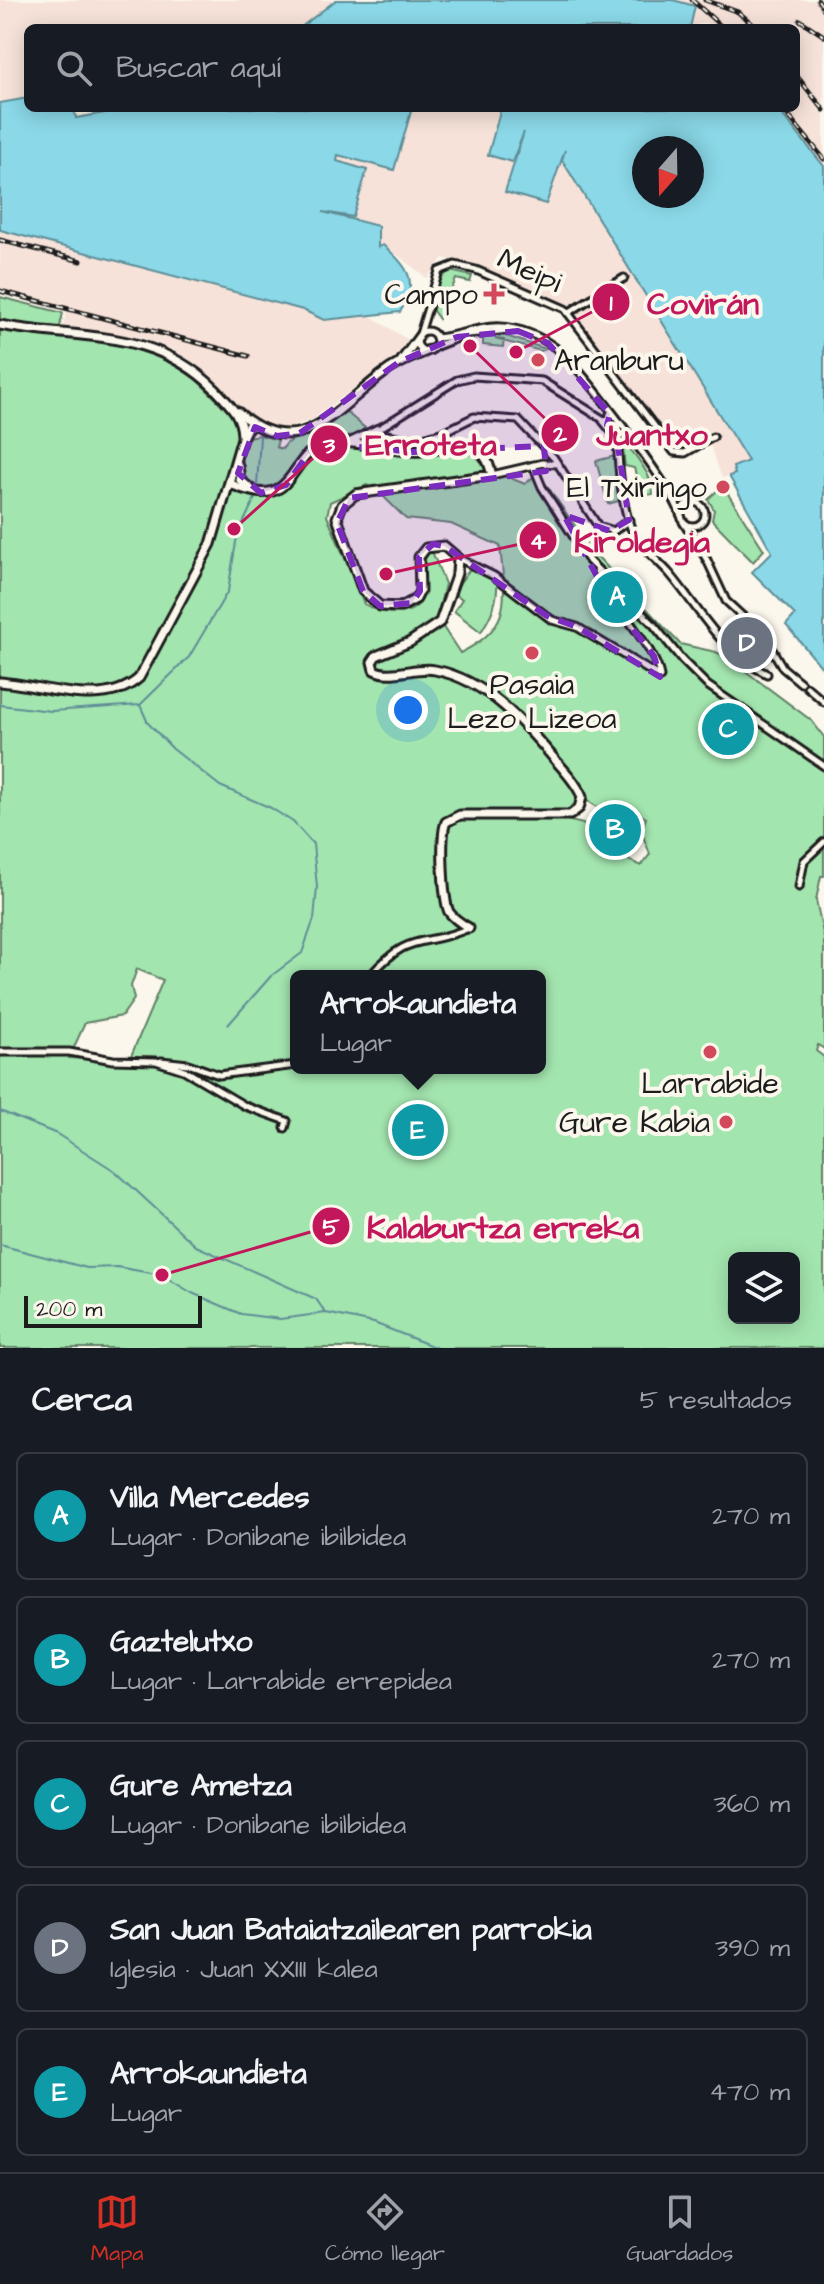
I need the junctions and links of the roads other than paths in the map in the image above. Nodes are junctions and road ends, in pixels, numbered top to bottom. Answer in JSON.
{"nodes":[{"id":1,"x":624,"y":278,"type":"dead end"},
{"id":2,"x":428,"y":307,"type":"junction"},
{"id":3,"x":568,"y":313,"type":"junction"},
{"id":4,"x":0,"y":325,"type":"edge"},
{"id":5,"x":523,"y":331,"type":"junction"},
{"id":6,"x":431,"y":332,"type":"junction"},
{"id":7,"x":419,"y":336,"type":"junction"},
{"id":8,"x":436,"y":338,"type":"junction"},
{"id":9,"x":432,"y":349,"type":"junction"},
{"id":10,"x":399,"y":362,"type":"junction"},
{"id":11,"x":236,"y":410,"type":"junction"},
{"id":12,"x":610,"y":414,"type":"junction"},
{"id":13,"x":600,"y":417,"type":"junction"},
{"id":14,"x":618,"y":424,"type":"junction"},
{"id":15,"x":254,"y":426,"type":"junction"},
{"id":16,"x":378,"y":429,"type":"junction"},
{"id":17,"x":626,"y":435,"type":"junction"},
{"id":18,"x":713,"y":437,"type":"dead end"},
{"id":19,"x":242,"y":438,"type":"junction"},
{"id":20,"x":617,"y":439,"type":"junction"},
{"id":21,"x":346,"y":442,"type":"junction"},
{"id":22,"x":533,"y":465,"type":"junction"},
{"id":23,"x":236,"y":466,"type":"junction"},
{"id":24,"x":561,"y":467,"type":"junction"},
{"id":25,"x":492,"y":475,"type":"junction"},
{"id":26,"x":244,"y":488,"type":"junction"},
{"id":27,"x":230,"y":489,"type":"junction"},
{"id":28,"x":673,"y":497,"type":"junction"},
{"id":29,"x":687,"y":503,"type":"junction"},
{"id":30,"x":680,"y":514,"type":"junction"},
{"id":31,"x":629,"y":520,"type":"junction"},
{"id":32,"x":683,"y":522,"type":"junction"},
{"id":33,"x":458,"y":558,"type":"junction"},
{"id":34,"x":596,"y":570,"type":"junction"},
{"id":35,"x":767,"y":674,"type":"dead end"},
{"id":36,"x":0,"y":682,"type":"edge"},
{"id":37,"x":824,"y":702,"type":"edge"},
{"id":38,"x":824,"y":766,"type":"edge"},
{"id":39,"x":824,"y":842,"type":"edge"},
{"id":40,"x":799,"y":887,"type":"dead end"},
{"id":41,"x":469,"y":928,"type":"joint"},
{"id":42,"x":375,"y":970,"type":"edge"},
{"id":43,"x":0,"y":1052,"type":"edge"},
{"id":44,"x":156,"y":1061,"type":"junction"},
{"id":45,"x":290,"y":1066,"type":"edge"},
{"id":46,"x":285,"y":1128,"type":"dead end"}],
"edges":[{"from":1,"to":3,"type":"street"},
{"from":2,"to":3,"type":"street","name":"Meipi"},
{"from":2,"to":6,"type":"street","name":"Meipi"},
{"from":2,"to":7,"type":"street","name":"Meipi"},
{"from":3,"to":18,"type":"street","name":"Meipi"},
{"from":4,"to":11,"type":"street"},
{"from":5,"to":8,"type":"street"},
{"from":5,"to":9,"type":"street"},
{"from":5,"to":12,"type":"street"},
{"from":6,"to":7,"type":"street"},
{"from":6,"to":8,"type":"street"},
{"from":7,"to":9,"type":"street"},
{"from":7,"to":10,"type":"street"},
{"from":8,"to":9,"type":"street"},
{"from":9,"to":10,"type":"street"},
{"from":10,"to":15,"type":"street"},
{"from":11,"to":15,"type":"street"},
{"from":11,"to":19,"type":"street"},
{"from":12,"to":13,"type":"street"},
{"from":12,"to":14,"type":"street"},
{"from":13,"to":16,"type":"street"},
{"from":13,"to":20,"type":"street"},
{"from":14,"to":17,"type":"street"},
{"from":14,"to":20,"type":"street"},
{"from":15,"to":19,"type":"street"},
{"from":15,"to":23,"type":"street"},
{"from":16,"to":21,"type":"street"},
{"from":16,"to":24,"type":"street"},
{"from":17,"to":20,"type":"street"},
{"from":17,"to":28,"type":"street"},
{"from":19,"to":23,"type":"street"},
{"from":20,"to":31,"type":"street"},
{"from":21,"to":25,"type":"street"},
{"from":21,"to":26,"type":"street"},
{"from":22,"to":24,"type":"street"},
{"from":22,"to":25,"type":"street"},
{"from":22,"to":34,"type":"street"},
{"from":23,"to":26,"type":"street"},
{"from":23,"to":27,"type":"street"},
{"from":24,"to":31,"type":"street"},
{"from":25,"to":33,"type":"street"},
{"from":26,"to":27,"type":"street"},
{"from":27,"to":36,"type":"street"},
{"from":28,"to":29,"type":"street"},
{"from":28,"to":30,"type":"street"},
{"from":29,"to":30,"type":"street"},
{"from":29,"to":32,"type":"street"},
{"from":30,"to":32,"type":"street"},
{"from":31,"to":35,"type":"street"},
{"from":32,"to":37,"type":"street"},
{"from":33,"to":34,"type":"street"},
{"from":33,"to":41,"type":"street"},
{"from":34,"to":38,"type":"street"},
{"from":39,"to":40,"type":"street"},
{"from":41,"to":42,"type":"street"},
{"from":43,"to":44,"type":"street"},
{"from":44,"to":45,"type":"street"},
{"from":44,"to":46,"type":"street"}]}
